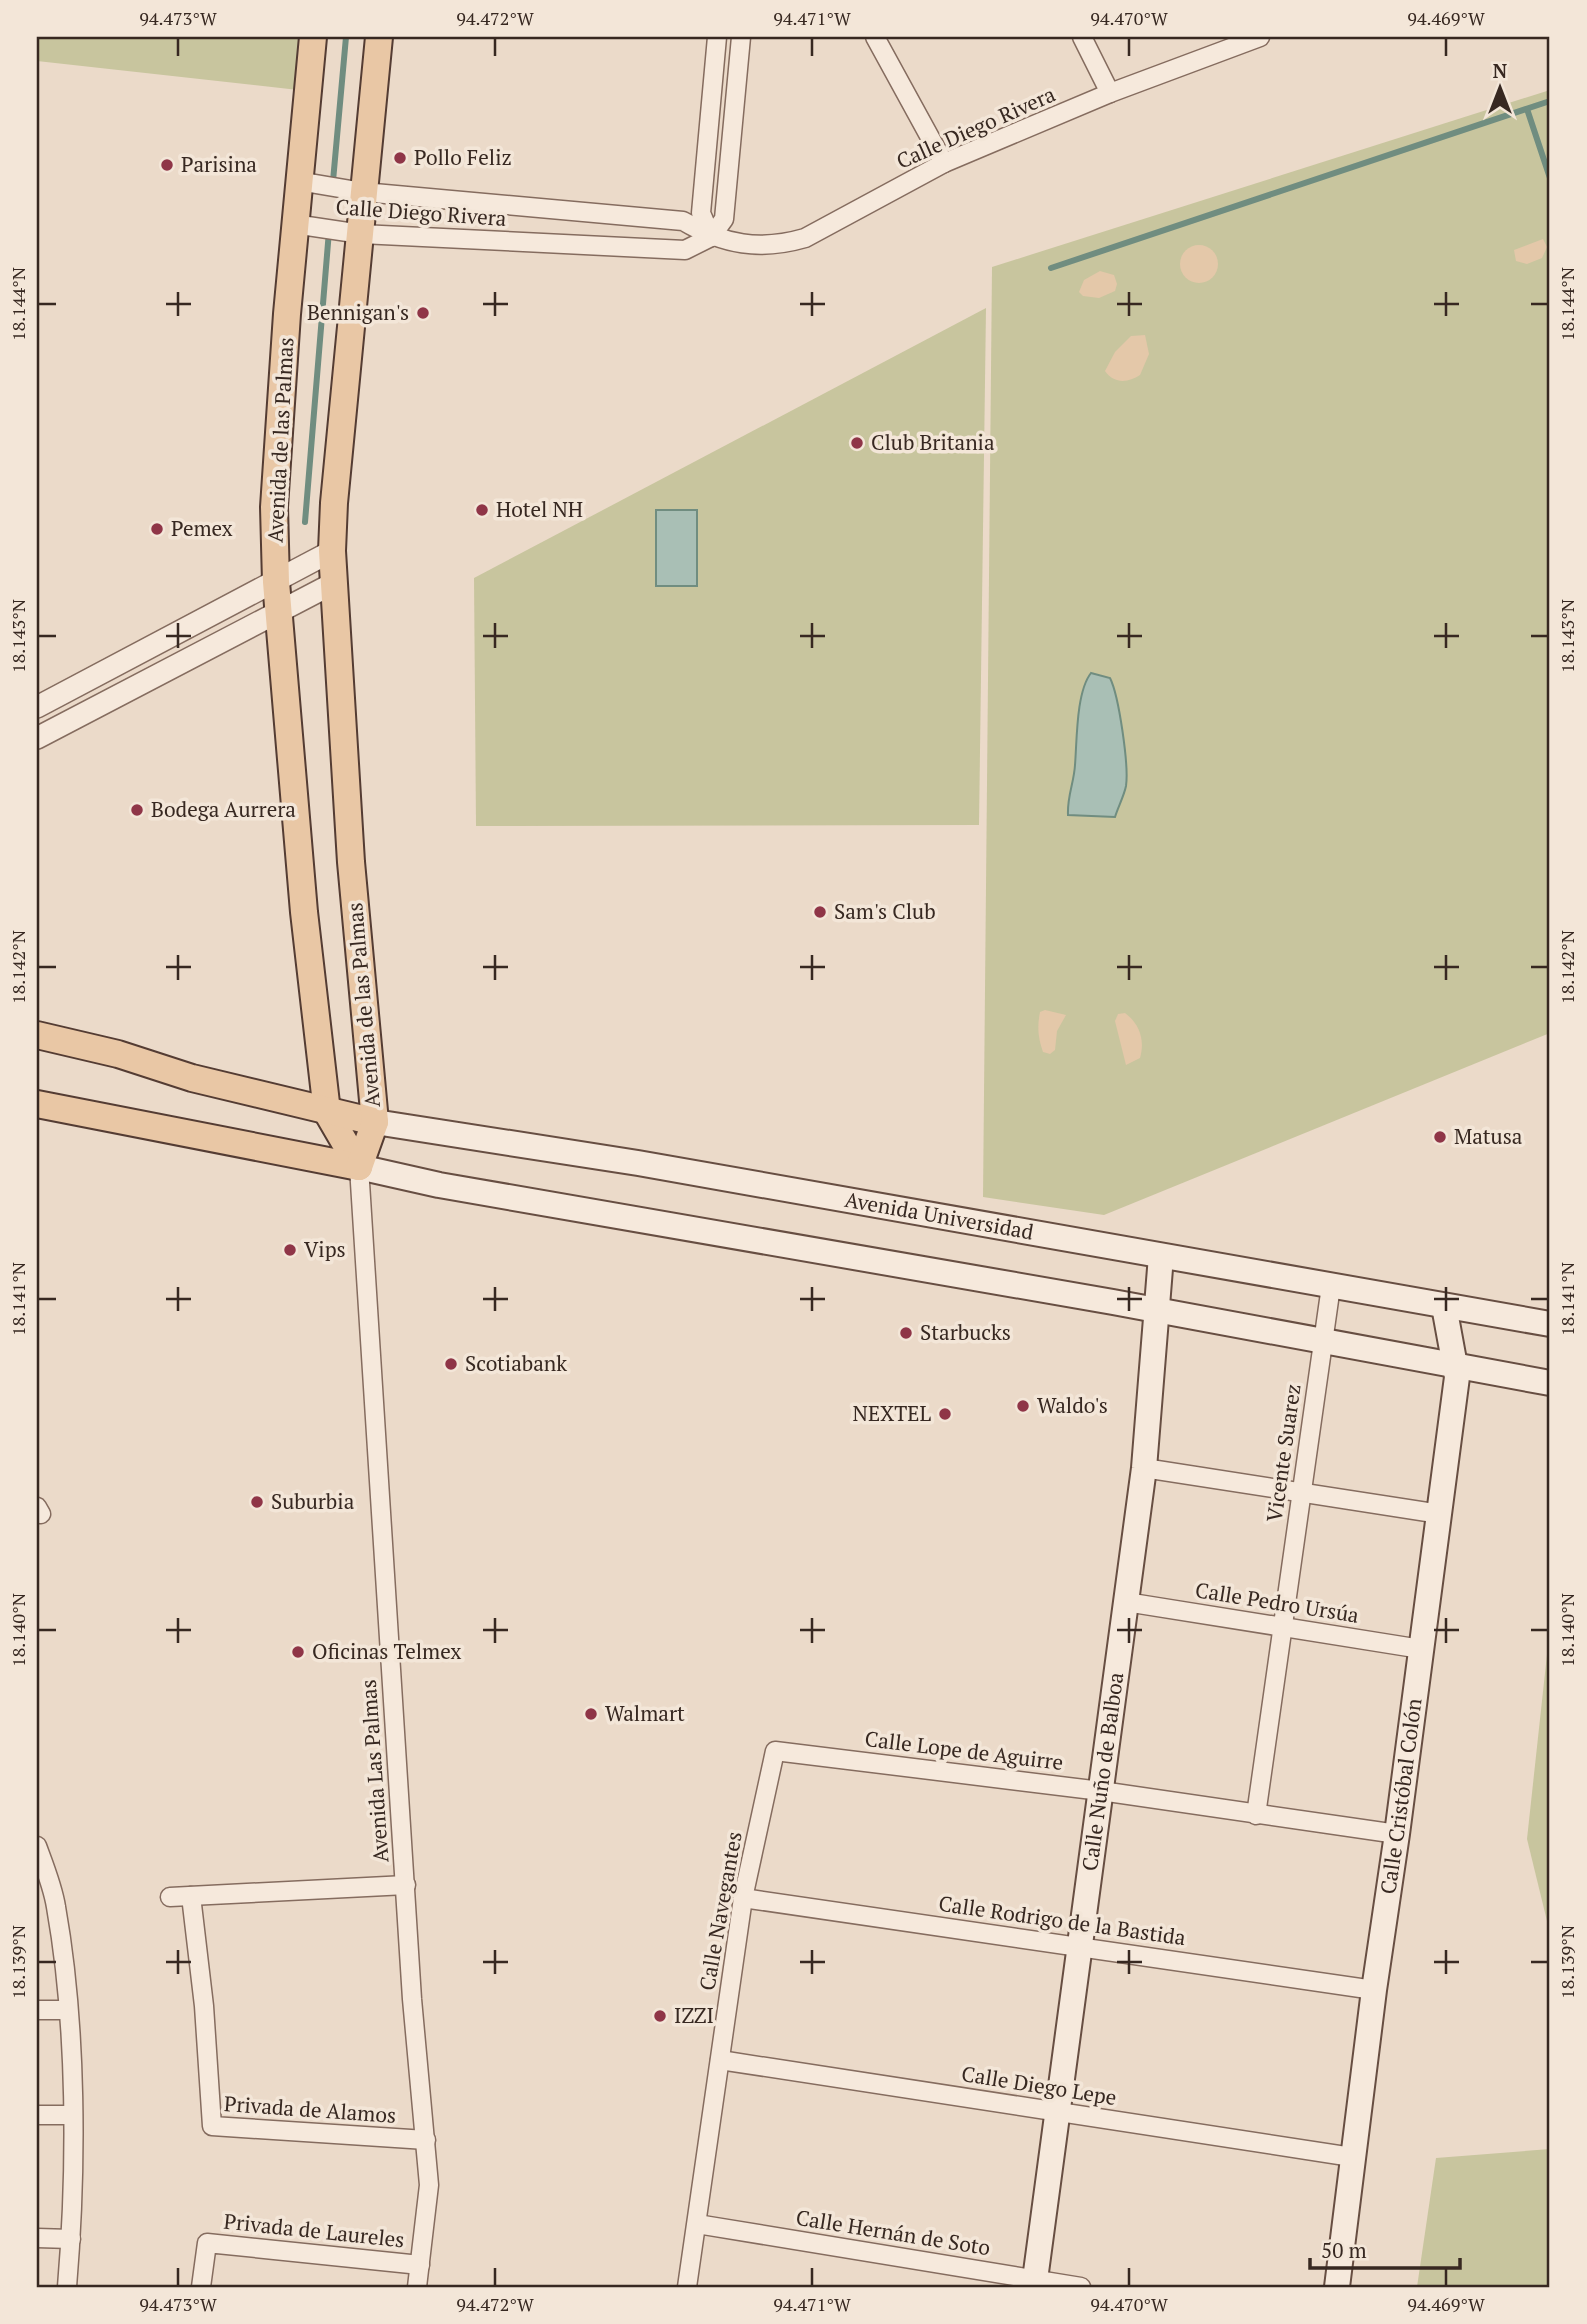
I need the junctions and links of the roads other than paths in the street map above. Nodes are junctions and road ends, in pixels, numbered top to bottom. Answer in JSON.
{"nodes":[{"id":1,"x":313,"y":37,"type":"edge"},
{"id":2,"x":379,"y":37,"type":"edge"},
{"id":3,"x":717,"y":37,"type":"edge"},
{"id":4,"x":741,"y":37,"type":"edge"},
{"id":5,"x":875,"y":37,"type":"edge"},
{"id":6,"x":1082,"y":37,"type":"edge"},
{"id":7,"x":1260,"y":37,"type":"edge"},
{"id":8,"x":1110,"y":93,"type":"junction"},
{"id":9,"x":944,"y":163,"type":"junction"},
{"id":10,"x":298,"y":181,"type":"junction"},
{"id":11,"x":363,"y":192,"type":"junction"},
{"id":12,"x":294,"y":224,"type":"junction"},
{"id":13,"x":361,"y":234,"type":"junction"},
{"id":14,"x":711,"y":237,"type":"junction"},
{"id":15,"x":332,"y":551,"type":"junction"},
{"id":16,"x":276,"y":582,"type":"junction"},
{"id":17,"x":334,"y":583,"type":"junction"},
{"id":18,"x":279,"y":614,"type":"junction"},
{"id":19,"x":85,"y":681,"type":"junction"},
{"id":20,"x":100,"y":705,"type":"junction"},
{"id":21,"x":37,"y":707,"type":"edge"},
{"id":22,"x":37,"y":738,"type":"edge"},
{"id":23,"x":37,"y":1035,"type":"edge"},
{"id":24,"x":37,"y":1104,"type":"edge"},
{"id":25,"x":327,"y":1112,"type":"junction"},
{"id":26,"x":375,"y":1122,"type":"junction"},
{"id":27,"x":359,"y":1167,"type":"junction"},
{"id":28,"x":1161,"y":1256,"type":"junction"},
{"id":29,"x":1331,"y":1286,"type":"junction"},
{"id":30,"x":1444,"y":1306,"type":"junction"},
{"id":31,"x":1157,"y":1312,"type":"junction"},
{"id":32,"x":1550,"y":1324,"type":"edge"},
{"id":33,"x":1324,"y":1343,"type":"junction"},
{"id":34,"x":1456,"y":1364,"type":"junction"},
{"id":35,"x":1550,"y":1383,"type":"edge"},
{"id":36,"x":1144,"y":1468,"type":"junction"},
{"id":37,"x":1300,"y":1492,"type":"junction"},
{"id":38,"x":1440,"y":1514,"type":"junction"},
{"id":39,"x":1126,"y":1602,"type":"junction"},
{"id":40,"x":1283,"y":1627,"type":"junction"},
{"id":41,"x":1421,"y":1649,"type":"junction"},
{"id":42,"x":775,"y":1751,"type":"joint"},
{"id":43,"x":1101,"y":1791,"type":"junction"},
{"id":44,"x":1256,"y":1815,"type":"junction"},
{"id":45,"x":1397,"y":1834,"type":"junction"},
{"id":46,"x":37,"y":1846,"type":"edge"},
{"id":47,"x":41,"y":1869,"type":"edge"},
{"id":48,"x":406,"y":1885,"type":"junction"},
{"id":49,"x":191,"y":1896,"type":"junction"},
{"id":50,"x":170,"y":1897,"type":"dead end"},
{"id":51,"x":743,"y":1898,"type":"junction"},
{"id":52,"x":1080,"y":1947,"type":"junction"},
{"id":53,"x":1374,"y":1990,"type":"junction"},
{"id":54,"x":37,"y":2010,"type":"edge"},
{"id":55,"x":67,"y":2010,"type":"junction"},
{"id":56,"x":720,"y":2060,"type":"junction"},
{"id":57,"x":1058,"y":2112,"type":"junction"},
{"id":58,"x":37,"y":2115,"type":"edge"},
{"id":59,"x":72,"y":2115,"type":"junction"},
{"id":60,"x":426,"y":2140,"type":"junction"},
{"id":61,"x":1352,"y":2157,"type":"junction"},
{"id":62,"x":697,"y":2224,"type":"junction"},
{"id":63,"x":37,"y":2238,"type":"edge"},
{"id":64,"x":71,"y":2239,"type":"junction"},
{"id":65,"x":420,"y":2265,"type":"junction"},
{"id":66,"x":1035,"y":2283,"type":"edge"},
{"id":67,"x":67,"y":2287,"type":"edge"},
{"id":68,"x":201,"y":2287,"type":"edge"},
{"id":69,"x":417,"y":2287,"type":"edge"},
{"id":70,"x":687,"y":2287,"type":"edge"},
{"id":71,"x":1081,"y":2287,"type":"edge"},
{"id":72,"x":1338,"y":2287,"type":"edge"}],
"edges":[{"from":1,"to":10,"type":"main road","name":"Avenida de las Palmas"},
{"from":2,"to":11,"type":"main road","name":"Avenida de las Palmas"},
{"from":3,"to":14,"type":"street"},
{"from":4,"to":14,"type":"street"},
{"from":5,"to":9,"type":"street"},
{"from":6,"to":8,"type":"street"},
{"from":7,"to":8,"type":"street","name":"Calle Diego Rivera"},
{"from":8,"to":9,"type":"street","name":"Calle Diego Rivera"},
{"from":9,"to":14,"type":"street","name":"Calle Diego Rivera"},
{"from":10,"to":11,"type":"street","name":"Calle Diego Rivera"},
{"from":10,"to":12,"type":"main road","name":"Avenida de las Palmas"},
{"from":11,"to":13,"type":"main road","name":"Avenida de las Palmas"},
{"from":11,"to":14,"type":"street","name":"Calle Diego Rivera"},
{"from":12,"to":13,"type":"street","name":"Calle Diego Rivera"},
{"from":12,"to":16,"type":"main road","name":"Avenida de las Palmas"},
{"from":13,"to":14,"type":"street","name":"Calle Diego Rivera"},
{"from":13,"to":15,"type":"main road","name":"Avenida de las Palmas"},
{"from":15,"to":16,"type":"street"},
{"from":15,"to":17,"type":"main road","name":"Avenida de las Palmas"},
{"from":16,"to":18,"type":"main road","name":"Avenida de las Palmas"},
{"from":16,"to":19,"type":"street"},
{"from":17,"to":18,"type":"street"},
{"from":17,"to":26,"type":"main road","name":"Avenida de las Palmas"},
{"from":18,"to":20,"type":"street"},
{"from":18,"to":25,"type":"main road","name":"Avenida de las Palmas"},
{"from":19,"to":20,"type":"street"},
{"from":19,"to":21,"type":"street"},
{"from":20,"to":22,"type":"street"},
{"from":23,"to":25,"type":"main road","name":"Avenida Universidad"},
{"from":24,"to":27,"type":"main road"},
{"from":25,"to":26,"type":"main road","name":"Avenida Universidad"},
{"from":25,"to":27,"type":"main road","name":"Avenida de las Palmas"},
{"from":26,"to":27,"type":"main road","name":"Avenida de las Palmas"},
{"from":26,"to":28,"type":"main road","name":"Avenida Universidad"},
{"from":27,"to":31,"type":"main road"},
{"from":27,"to":48,"type":"street","name":"Avenida Las Palmas"},
{"from":28,"to":29,"type":"main road","name":"Avenida Universidad"},
{"from":28,"to":31,"type":"main road","name":"Calle Nuño de Balboa"},
{"from":29,"to":30,"type":"main road","name":"Avenida Universidad"},
{"from":29,"to":33,"type":"street","name":"Vicente Suarez"},
{"from":30,"to":32,"type":"main road","name":"Avenida Universidad"},
{"from":30,"to":34,"type":"main road","name":"Calle Cristóbal Colón"},
{"from":31,"to":33,"type":"main road"},
{"from":31,"to":36,"type":"main road","name":"Calle Nuño de Balboa"},
{"from":33,"to":34,"type":"main road"},
{"from":33,"to":37,"type":"street","name":"Vicente Suarez"},
{"from":34,"to":35,"type":"main road"},
{"from":34,"to":38,"type":"main road","name":"Calle Cristóbal Colón"},
{"from":36,"to":37,"type":"street"},
{"from":36,"to":39,"type":"main road","name":"Calle Nuño de Balboa"},
{"from":37,"to":38,"type":"street"},
{"from":37,"to":40,"type":"street","name":"Vicente Suarez"},
{"from":38,"to":41,"type":"main road","name":"Calle Cristóbal Colón"},
{"from":39,"to":40,"type":"street","name":"Calle Pedro Ursúa"},
{"from":39,"to":43,"type":"main road","name":"Calle Nuño de Balboa"},
{"from":40,"to":41,"type":"street","name":"Calle Pedro Ursúa"},
{"from":40,"to":44,"type":"street","name":"Vicente Suarez"},
{"from":41,"to":45,"type":"main road","name":"Calle Cristóbal Colón"},
{"from":42,"to":43,"type":"street","name":"Calle Lope de Aguirre"},
{"from":42,"to":51,"type":"street","name":"Calle Navegantes"},
{"from":43,"to":44,"type":"street","name":"Calle Lope de Aguirre"},
{"from":43,"to":52,"type":"main road","name":"Calle Nuño de Balboa"},
{"from":44,"to":45,"type":"street","name":"Calle Lope de Aguirre"},
{"from":45,"to":53,"type":"main road","name":"Calle Cristóbal Colón"},
{"from":46,"to":47,"type":"street"},
{"from":47,"to":55,"type":"street"},
{"from":48,"to":49,"type":"street"},
{"from":48,"to":60,"type":"street","name":"Avenida Las Palmas"},
{"from":49,"to":50,"type":"street"},
{"from":49,"to":60,"type":"street","name":"Privada de Alamos"},
{"from":51,"to":52,"type":"street","name":"Calle Rodrigo de la Bastida"},
{"from":51,"to":56,"type":"street","name":"Calle Navegantes"},
{"from":52,"to":53,"type":"street","name":"Calle Rodrigo de la Bastida"},
{"from":52,"to":57,"type":"main road","name":"Calle Nuño de Balboa"},
{"from":53,"to":61,"type":"main road","name":"Calle Cristóbal Colón"},
{"from":54,"to":55,"type":"street"},
{"from":55,"to":59,"type":"street"},
{"from":56,"to":57,"type":"street","name":"Calle Diego Lepe"},
{"from":56,"to":62,"type":"street","name":"Calle Navegantes"},
{"from":57,"to":61,"type":"street","name":"Calle Diego Lepe"},
{"from":57,"to":66,"type":"main road","name":"Calle Nuño de Balboa"},
{"from":58,"to":59,"type":"street"},
{"from":59,"to":64,"type":"street"},
{"from":60,"to":65,"type":"street","name":"Avenida Las Palmas"},
{"from":61,"to":72,"type":"main road","name":"Calle Cristóbal Colón"},
{"from":62,"to":66,"type":"street","name":"Calle Hernán de Soto"},
{"from":62,"to":70,"type":"street","name":"Calle Navegantes"},
{"from":63,"to":64,"type":"street"},
{"from":64,"to":67,"type":"street"},
{"from":65,"to":68,"type":"street","name":"Privada de Laureles"},
{"from":65,"to":69,"type":"street","name":"Avenida Las Palmas"},
{"from":66,"to":71,"type":"street","name":"Calle Hernán de Soto"}]}
